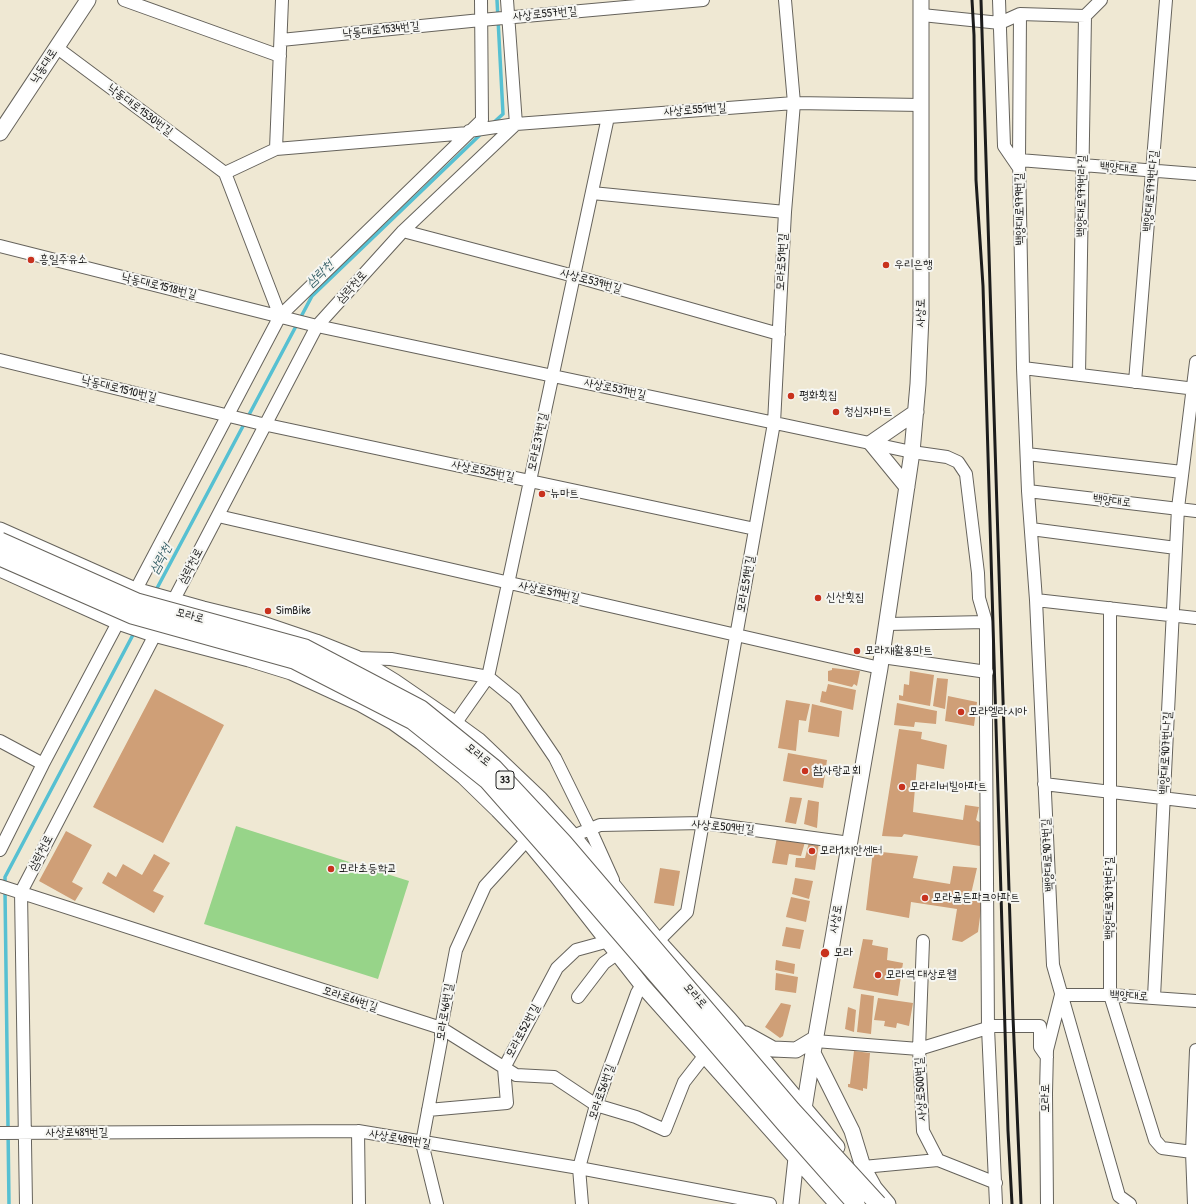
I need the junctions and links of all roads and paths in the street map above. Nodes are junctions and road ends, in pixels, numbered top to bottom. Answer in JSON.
{"nodes":[{"id":1,"x":88,"y":0,"type":"edge"},
{"id":2,"x":124,"y":0,"type":"edge"},
{"id":3,"x":282,"y":0,"type":"edge"},
{"id":4,"x":481,"y":0,"type":"edge"},
{"id":5,"x":507,"y":0,"type":"edge"},
{"id":6,"x":703,"y":0,"type":"edge"},
{"id":7,"x":785,"y":0,"type":"edge"},
{"id":8,"x":999,"y":0,"type":"edge"},
{"id":9,"x":1101,"y":0,"type":"edge"},
{"id":10,"x":1166,"y":0,"type":"edge"},
{"id":11,"x":922,"y":7,"type":"edge"},
{"id":12,"x":1020,"y":14,"type":"junction"},
{"id":13,"x":1085,"y":16,"type":"junction"},
{"id":14,"x":507,"y":18,"type":"junction"},
{"id":15,"x":485,"y":20,"type":"junction"},
{"id":16,"x":1000,"y":23,"type":"junction"},
{"id":17,"x":281,"y":40,"type":"junction"},
{"id":18,"x":56,"y":47,"type":"junction"},
{"id":19,"x":280,"y":56,"type":"junction"},
{"id":20,"x":794,"y":103,"type":"junction"},
{"id":21,"x":922,"y":105,"type":"junction"},
{"id":22,"x":608,"y":117,"type":"junction"},
{"id":23,"x":516,"y":124,"type":"junction"},
{"id":24,"x":469,"y":132,"type":"junction"},
{"id":25,"x":0,"y":133,"type":"edge"},
{"id":26,"x":276,"y":149,"type":"junction"},
{"id":27,"x":1019,"y":164,"type":"junction"},
{"id":28,"x":1083,"y":165,"type":"junction"},
{"id":29,"x":1152,"y":170,"type":"junction"},
{"id":30,"x":225,"y":173,"type":"junction"},
{"id":31,"x":1196,"y":174,"type":"edge"},
{"id":32,"x":592,"y":194,"type":"junction"},
{"id":33,"x":785,"y":212,"type":"junction"},
{"id":34,"x":403,"y":231,"type":"junction"},
{"id":35,"x":0,"y":246,"type":"edge"},
{"id":36,"x":574,"y":276,"type":"junction"},
{"id":37,"x":286,"y":317,"type":"junction"},
{"id":38,"x":312,"y":324,"type":"junction"},
{"id":39,"x":779,"y":334,"type":"junction"},
{"id":40,"x":0,"y":360,"type":"edge"},
{"id":41,"x":1196,"y":362,"type":"edge"},
{"id":42,"x":1023,"y":368,"type":"junction"},
{"id":43,"x":1079,"y":375,"type":"junction"},
{"id":44,"x":553,"y":376,"type":"junction"},
{"id":45,"x":1135,"y":382,"type":"junction"},
{"id":46,"x":1194,"y":389,"type":"edge"},
{"id":47,"x":916,"y":412,"type":"junction"},
{"id":48,"x":233,"y":417,"type":"junction"},
{"id":49,"x":262,"y":423,"type":"junction"},
{"id":50,"x":774,"y":423,"type":"junction"},
{"id":51,"x":871,"y":443,"type":"junction"},
{"id":52,"x":912,"y":452,"type":"junction"},
{"id":53,"x":1027,"y":454,"type":"junction"},
{"id":54,"x":1182,"y":472,"type":"junction"},
{"id":55,"x":530,"y":481,"type":"junction"},
{"id":56,"x":907,"y":487,"type":"junction"},
{"id":57,"x":1028,"y":491,"type":"junction"},
{"id":58,"x":1178,"y":508,"type":"junction"},
{"id":59,"x":1196,"y":511,"type":"edge"},
{"id":60,"x":218,"y":516,"type":"junction"},
{"id":61,"x":755,"y":529,"type":"junction"},
{"id":62,"x":1031,"y":529,"type":"junction"},
{"id":63,"x":0,"y":530,"type":"edge"},
{"id":64,"x":0,"y":541,"type":"edge"},
{"id":65,"x":1176,"y":548,"type":"junction"},
{"id":66,"x":0,"y":557,"type":"edge"},
{"id":67,"x":0,"y":569,"type":"edge"},
{"id":68,"x":508,"y":582,"type":"junction"},
{"id":69,"x":141,"y":591,"type":"junction"},
{"id":70,"x":167,"y":599,"type":"junction"},
{"id":71,"x":1036,"y":600,"type":"junction"},
{"id":72,"x":1110,"y":608,"type":"junction"},
{"id":73,"x":1172,"y":615,"type":"junction"},
{"id":74,"x":1196,"y":618,"type":"edge"},
{"id":75,"x":986,"y":622,"type":"junction"},
{"id":76,"x":123,"y":624,"type":"junction"},
{"id":77,"x":887,"y":624,"type":"junction"},
{"id":78,"x":150,"y":632,"type":"junction"},
{"id":79,"x":736,"y":635,"type":"junction"},
{"id":80,"x":356,"y":658,"type":"junction"},
{"id":81,"x":881,"y":663,"type":"junction"},
{"id":82,"x":987,"y":672,"type":"junction"},
{"id":83,"x":488,"y":677,"type":"junction"},
{"id":84,"x":456,"y":724,"type":"junction"},
{"id":85,"x":0,"y":741,"type":"edge"},
{"id":86,"x":434,"y":752,"type":"junction"},
{"id":87,"x":43,"y":764,"type":"junction"},
{"id":88,"x":1044,"y":784,"type":"junction"},
{"id":89,"x":1110,"y":792,"type":"junction"},
{"id":90,"x":1164,"y":798,"type":"junction"},
{"id":91,"x":1196,"y":802,"type":"edge"},
{"id":92,"x":703,"y":823,"type":"junction"},
{"id":93,"x":590,"y":829,"type":"junction"},
{"id":94,"x":574,"y":836,"type":"junction"},
{"id":95,"x":527,"y":840,"type":"junction"},
{"id":96,"x":850,"y":843,"type":"junction"},
{"id":97,"x":0,"y":850,"type":"edge"},
{"id":98,"x":0,"y":886,"type":"edge"},
{"id":99,"x":17,"y":891,"type":"junction"},
{"id":100,"x":620,"y":894,"type":"junction"},
{"id":101,"x":658,"y":940,"type":"junction"},
{"id":102,"x":609,"y":941,"type":"junction"},
{"id":103,"x":923,"y":941,"type":"dead end"},
{"id":104,"x":618,"y":953,"type":"junction"},
{"id":105,"x":642,"y":985,"type":"junction"},
{"id":106,"x":1061,"y":995,"type":"junction"},
{"id":107,"x":1110,"y":995,"type":"junction"},
{"id":108,"x":578,"y":996,"type":"dead end"},
{"id":109,"x":1154,"y":997,"type":"junction"},
{"id":110,"x":1196,"y":1001,"type":"edge"},
{"id":111,"x":441,"y":1028,"type":"junction"},
{"id":112,"x":988,"y":1028,"type":"junction"},
{"id":113,"x":738,"y":1029,"type":"junction"},
{"id":114,"x":815,"y":1044,"type":"junction"},
{"id":115,"x":919,"y":1049,"type":"junction"},
{"id":116,"x":1196,"y":1050,"type":"edge"},
{"id":117,"x":705,"y":1055,"type":"junction"},
{"id":118,"x":1047,"y":1057,"type":"junction"},
{"id":119,"x":504,"y":1068,"type":"junction"},
{"id":120,"x":596,"y":1105,"type":"junction"},
{"id":121,"x":805,"y":1109,"type":"junction"},
{"id":122,"x":428,"y":1110,"type":"junction"},
{"id":123,"x":358,"y":1131,"type":"junction"},
{"id":124,"x":0,"y":1133,"type":"edge"},
{"id":125,"x":20,"y":1133,"type":"junction"},
{"id":126,"x":422,"y":1143,"type":"junction"},
{"id":127,"x":1192,"y":1152,"type":"junction"},
{"id":128,"x":796,"y":1158,"type":"junction"},
{"id":129,"x":938,"y":1160,"type":"junction"},
{"id":130,"x":863,"y":1167,"type":"junction"},
{"id":131,"x":579,"y":1168,"type":"junction"},
{"id":132,"x":818,"y":1182,"type":"junction"},
{"id":133,"x":996,"y":1183,"type":"junction"},
{"id":134,"x":874,"y":1187,"type":"junction"},
{"id":135,"x":792,"y":1197,"type":"edge"},
{"id":136,"x":26,"y":1204,"type":"edge"},
{"id":137,"x":359,"y":1204,"type":"edge"},
{"id":138,"x":437,"y":1204,"type":"edge"},
{"id":139,"x":582,"y":1204,"type":"edge"},
{"id":140,"x":770,"y":1204,"type":"edge"},
{"id":141,"x":838,"y":1204,"type":"edge"},
{"id":142,"x":856,"y":1204,"type":"edge"},
{"id":143,"x":878,"y":1204,"type":"edge"},
{"id":144,"x":888,"y":1204,"type":"edge"},
{"id":145,"x":996,"y":1204,"type":"edge"},
{"id":146,"x":1047,"y":1204,"type":"edge"},
{"id":147,"x":1130,"y":1204,"type":"edge"},
{"id":148,"x":1194,"y":1204,"type":"edge"}],
"edges":[{"from":1,"to":18,"type":"main road","name":"낙동대로"},
{"from":2,"to":19,"type":"street"},
{"from":3,"to":17,"type":"street"},
{"from":4,"to":15,"type":"street"},
{"from":5,"to":14,"type":"street"},
{"from":6,"to":14,"type":"street","name":"사상로557번길"},
{"from":7,"to":20,"type":"street","name":"모라로51번길"},
{"from":8,"to":16,"type":"street"},
{"from":9,"to":13,"type":"street"},
{"from":10,"to":29,"type":"street","name":"백양대로979번다길"},
{"from":11,"to":16,"type":"street"},
{"from":11,"to":21,"type":"main road","name":"사상로"},
{"from":12,"to":13,"type":"street"},
{"from":12,"to":16,"type":"street"},
{"from":12,"to":27,"type":"street","name":"백양대로979번길"},
{"from":13,"to":28,"type":"street","name":"백양대로979번라길"},
{"from":14,"to":15,"type":"street","name":"사상로557번길"},
{"from":14,"to":23,"type":"street"},
{"from":15,"to":17,"type":"street","name":"낙동대로1534번길"},
{"from":15,"to":24,"type":"street"},
{"from":16,"to":27,"type":"street"},
{"from":17,"to":19,"type":"street"},
{"from":18,"to":25,"type":"main road","name":"낙동대로"},
{"from":18,"to":30,"type":"street","name":"낙동대로1530번길"},
{"from":19,"to":26,"type":"street"},
{"from":20,"to":21,"type":"street","name":"사상로551번길"},
{"from":20,"to":22,"type":"street","name":"사상로551번길"},
{"from":20,"to":33,"type":"street","name":"모라로51번길"},
{"from":21,"to":47,"type":"main road","name":"사상로"},
{"from":22,"to":23,"type":"street","name":"사상로551번길"},
{"from":22,"to":32,"type":"street","name":"모라로37번길"},
{"from":23,"to":24,"type":"street","name":"사상로551번길"},
{"from":23,"to":34,"type":"street","name":"삼락천로"},
{"from":24,"to":26,"type":"street"},
{"from":24,"to":37,"type":"street"},
{"from":26,"to":30,"type":"street"},
{"from":27,"to":28,"type":"street","name":"백양대로"},
{"from":27,"to":42,"type":"street","name":"백양대로979번길"},
{"from":28,"to":29,"type":"street","name":"백양대로"},
{"from":28,"to":43,"type":"street","name":"백양대로979번라길"},
{"from":29,"to":31,"type":"street","name":"백양대로"},
{"from":29,"to":45,"type":"street","name":"백양대로979번다길"},
{"from":30,"to":37,"type":"street"},
{"from":32,"to":33,"type":"street"},
{"from":32,"to":36,"type":"street","name":"모라로37번길"},
{"from":33,"to":39,"type":"street","name":"모라로51번길"},
{"from":34,"to":36,"type":"street","name":"사상로539번길"},
{"from":34,"to":38,"type":"street","name":"삼락천로"},
{"from":35,"to":37,"type":"street","name":"낙동대로1518번길"},
{"from":36,"to":39,"type":"street","name":"사상로539번길"},
{"from":36,"to":44,"type":"street","name":"모라로37번길"},
{"from":37,"to":38,"type":"street","name":"낙동대로1518번길"},
{"from":37,"to":48,"type":"street"},
{"from":38,"to":44,"type":"street","name":"사상로531번길"},
{"from":38,"to":49,"type":"street","name":"삼락천로"},
{"from":39,"to":50,"type":"street","name":"모라로51번길"},
{"from":40,"to":48,"type":"street","name":"낙동대로1510번길"},
{"from":41,"to":46,"type":"street","name":"백양대로907번나길"},
{"from":42,"to":43,"type":"street"},
{"from":42,"to":53,"type":"street","name":"백양대로979번길"},
{"from":43,"to":45,"type":"street"},
{"from":44,"to":50,"type":"street","name":"사상로531번길"},
{"from":44,"to":55,"type":"street","name":"모라로37번길"},
{"from":45,"to":46,"type":"street"},
{"from":46,"to":54,"type":"street","name":"백양대로907번나길"},
{"from":47,"to":51,"type":"main road"},
{"from":47,"to":52,"type":"main road","name":"사상로"},
{"from":48,"to":49,"type":"street","name":"낙동대로1510번길"},
{"from":48,"to":69,"type":"street"},
{"from":49,"to":55,"type":"street","name":"사상로525번길"},
{"from":49,"to":60,"type":"street","name":"삼락천로"},
{"from":50,"to":51,"type":"street","name":"사상로531번길"},
{"from":50,"to":61,"type":"street","name":"모라로51번길"},
{"from":51,"to":52,"type":"street","name":"사상로531번길"},
{"from":51,"to":56,"type":"main road"},
{"from":52,"to":56,"type":"main road","name":"사상로"},
{"from":52,"to":75,"type":"street","name":"사상로531번길"},
{"from":53,"to":54,"type":"street"},
{"from":53,"to":57,"type":"street","name":"백양대로979번길"},
{"from":54,"to":58,"type":"street","name":"백양대로907번나길"},
{"from":55,"to":61,"type":"street","name":"사상로525번길"},
{"from":55,"to":68,"type":"street","name":"모라로37번길"},
{"from":56,"to":77,"type":"main road","name":"사상로"},
{"from":57,"to":58,"type":"street","name":"백양대로"},
{"from":57,"to":62,"type":"street","name":"백양대로907번길"},
{"from":58,"to":59,"type":"street","name":"백양대로"},
{"from":58,"to":65,"type":"street","name":"백양대로907번나길"},
{"from":60,"to":68,"type":"street","name":"사상로519번길"},
{"from":60,"to":70,"type":"street","name":"삼락천로"},
{"from":61,"to":79,"type":"street","name":"모라로51번길"},
{"from":62,"to":65,"type":"street"},
{"from":62,"to":71,"type":"street","name":"백양대로907번길"},
{"from":63,"to":69,"type":"main road"},
{"from":64,"to":143,"type":"highway","name":"모라로","number":"33","bridge":true},
{"from":65,"to":73,"type":"street","name":"백양대로907번나길"},
{"from":66,"to":142,"type":"highway","name":"모라로","number":"33","bridge":true},
{"from":67,"to":76,"type":"main road"},
{"from":68,"to":79,"type":"street","name":"사상로519번길"},
{"from":68,"to":83,"type":"street","name":"모라로37번길"},
{"from":69,"to":70,"type":"main road","name":"모라로"},
{"from":69,"to":76,"type":"street"},
{"from":70,"to":78,"type":"street","name":"삼락천로"},
{"from":70,"to":80,"type":"main road","name":"모라로"},
{"from":71,"to":72,"type":"street"},
{"from":71,"to":88,"type":"street","name":"백양대로907번길"},
{"from":72,"to":73,"type":"street"},
{"from":72,"to":89,"type":"street","name":"백양대로907번다길"},
{"from":73,"to":74,"type":"street"},
{"from":73,"to":90,"type":"street","name":"백양대로907번나길"},
{"from":75,"to":77,"type":"street"},
{"from":75,"to":82,"type":"street","name":"사상로531번길"},
{"from":76,"to":78,"type":"main road"},
{"from":76,"to":87,"type":"street"},
{"from":77,"to":81,"type":"main road","name":"사상로"},
{"from":78,"to":86,"type":"main road"},
{"from":78,"to":99,"type":"street","name":"삼락천로"},
{"from":79,"to":81,"type":"street","name":"사상로519번길"},
{"from":79,"to":92,"type":"street","name":"모라로51번길"},
{"from":80,"to":83,"type":"street"},
{"from":80,"to":84,"type":"main road","name":"모라로"},
{"from":81,"to":82,"type":"street"},
{"from":81,"to":96,"type":"main road","name":"사상로"},
{"from":82,"to":112,"type":"street","name":"사상로531번길"},
{"from":83,"to":84,"type":"street","name":"모라로37번길"},
{"from":83,"to":93,"type":"street"},
{"from":84,"to":86,"type":"street","name":"모라로37번길"},
{"from":84,"to":94,"type":"main road","name":"모라로"},
{"from":85,"to":87,"type":"street"},
{"from":86,"to":95,"type":"main road"},
{"from":87,"to":97,"type":"street"},
{"from":88,"to":89,"type":"street"},
{"from":88,"to":106,"type":"street","name":"백양대로907번길"},
{"from":89,"to":90,"type":"street"},
{"from":89,"to":107,"type":"street","name":"백양대로907번다길"},
{"from":90,"to":91,"type":"street"},
{"from":90,"to":109,"type":"street","name":"백양대로907번나길"},
{"from":92,"to":93,"type":"street","name":"사상로509번길"},
{"from":92,"to":96,"type":"street","name":"사상로509번길"},
{"from":92,"to":101,"type":"street","name":"모라로51번길"},
{"from":93,"to":94,"type":"street","name":"사상로509번길"},
{"from":93,"to":100,"type":"street"},
{"from":94,"to":100,"type":"main road","name":"모라로"},
{"from":95,"to":102,"type":"main road"},
{"from":95,"to":111,"type":"street","name":"모라로46번길"},
{"from":96,"to":114,"type":"main road","name":"사상로"},
{"from":98,"to":99,"type":"street","name":"모라로64번길"},
{"from":99,"to":111,"type":"street","name":"모라로64번길"},
{"from":99,"to":125,"type":"street","name":"삼락천로"},
{"from":100,"to":101,"type":"main road","name":"모라로"},
{"from":101,"to":113,"type":"main road","name":"모라로"},
{"from":102,"to":104,"type":"main road"},
{"from":102,"to":119,"type":"street","name":"모라로52번길"},
{"from":103,"to":115,"type":"street","name":"사상로500번길"},
{"from":104,"to":105,"type":"main road"},
{"from":104,"to":108,"type":"street"},
{"from":105,"to":117,"type":"main road"},
{"from":105,"to":120,"type":"street","name":"모라로56번길"},
{"from":106,"to":107,"type":"street","name":"백양대로"},
{"from":106,"to":118,"type":"street","name":"모라로"},
{"from":106,"to":147,"type":"street","name":"백양대로907번길"},
{"from":107,"to":109,"type":"street","name":"백양대로"},
{"from":107,"to":127,"type":"street","name":"백양대로907번다길"},
{"from":109,"to":110,"type":"street","name":"백양대로"},
{"from":111,"to":119,"type":"street","name":"모라로64번길"},
{"from":111,"to":122,"type":"street","name":"모라로46번길"},
{"from":112,"to":115,"type":"street","name":"사상로500번길"},
{"from":112,"to":118,"type":"street","name":"사상로500번길"},
{"from":112,"to":133,"type":"street","name":"사상로531번길"},
{"from":113,"to":114,"type":"main road"},
{"from":113,"to":121,"type":"main road","name":"모라로"},
{"from":114,"to":115,"type":"street","name":"사상로500번길"},
{"from":114,"to":121,"type":"main road","name":"사상로"},
{"from":114,"to":130,"type":"main road"},
{"from":115,"to":129,"type":"street","name":"사상로500번길"},
{"from":116,"to":127,"type":"street"},
{"from":117,"to":120,"type":"street","name":"모라로64번길"},
{"from":117,"to":128,"type":"main road"},
{"from":118,"to":146,"type":"street","name":"모라로"},
{"from":119,"to":120,"type":"street","name":"모라로64번길"},
{"from":119,"to":122,"type":"street","name":"모라로52번길"},
{"from":120,"to":131,"type":"street","name":"모라로56번길"},
{"from":121,"to":128,"type":"main road","name":"사상로"},
{"from":121,"to":134,"type":"main road","name":"모라로"},
{"from":122,"to":126,"type":"street","name":"모라로46번길"},
{"from":123,"to":125,"type":"street","name":"사상로489번길"},
{"from":123,"to":126,"type":"street","name":"사상로489번길"},
{"from":123,"to":137,"type":"street"},
{"from":124,"to":125,"type":"street","name":"사상로489번길"},
{"from":125,"to":136,"type":"street","name":"삼락천로"},
{"from":126,"to":131,"type":"street","name":"사상로489번길"},
{"from":126,"to":138,"type":"street","name":"모라로46번길"},
{"from":127,"to":148,"type":"street"},
{"from":128,"to":132,"type":"main road"},
{"from":128,"to":135,"type":"main road","name":"사상로"},
{"from":129,"to":130,"type":"street"},
{"from":129,"to":133,"type":"street"},
{"from":130,"to":134,"type":"main road"},
{"from":131,"to":139,"type":"street","name":"모라로56번길"},
{"from":131,"to":140,"type":"street","name":"사상로489번길"},
{"from":132,"to":135,"type":"main road"},
{"from":132,"to":141,"type":"main road"},
{"from":133,"to":145,"type":"street","name":"사상로531번길"},
{"from":134,"to":144,"type":"main road","name":"모라로"}]}
